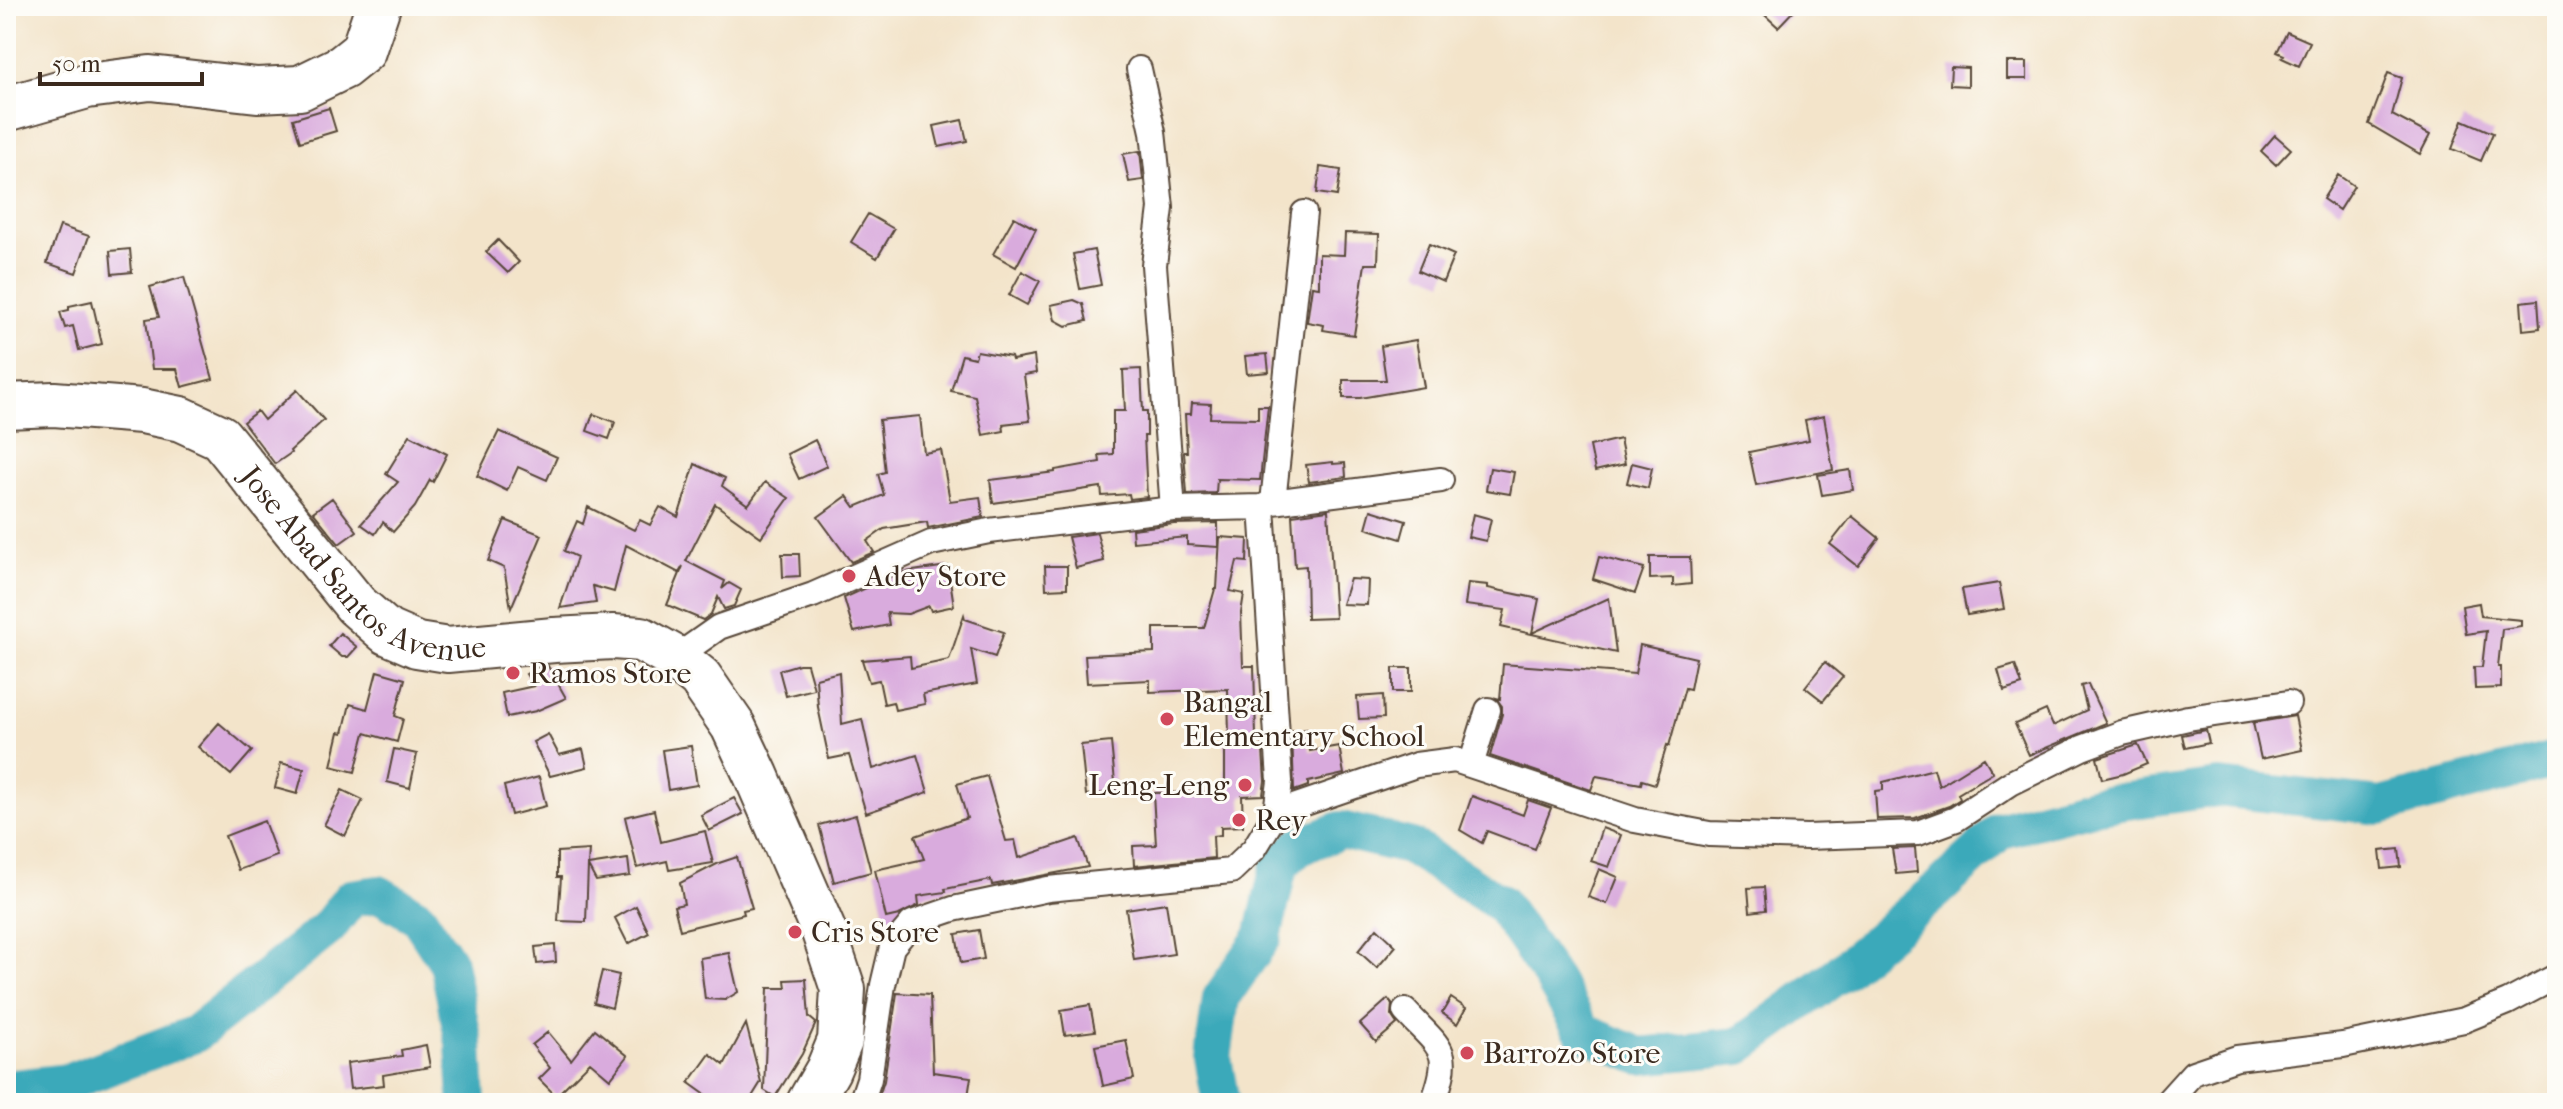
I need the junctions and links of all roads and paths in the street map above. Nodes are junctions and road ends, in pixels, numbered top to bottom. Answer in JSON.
{"nodes":[{"id":1,"x":378,"y":6,"type":"edge"},
{"id":2,"x":1139,"y":69,"type":"dead end"},
{"id":3,"x":6,"y":109,"type":"edge"},
{"id":4,"x":1304,"y":213,"type":"dead end"},
{"id":5,"x":6,"y":406,"type":"edge"},
{"id":6,"x":1441,"y":480,"type":"dead end"},
{"id":7,"x":1267,"y":504,"type":"junction"},
{"id":8,"x":1173,"y":509,"type":"junction"},
{"id":9,"x":675,"y":658,"type":"junction"},
{"id":10,"x":2288,"y":703,"type":"dead end"},
{"id":11,"x":1488,"y":710,"type":"dead end"},
{"id":12,"x":1471,"y":765,"type":"junction"},
{"id":13,"x":1276,"y":813,"type":"junction"},
{"id":14,"x":2557,"y":976,"type":"edge"},
{"id":15,"x":1405,"y":1011,"type":"dead end"},
{"id":16,"x":809,"y":1103,"type":"edge"},
{"id":17,"x":861,"y":1103,"type":"edge"},
{"id":18,"x":1433,"y":1103,"type":"edge"},
{"id":19,"x":2166,"y":1103,"type":"edge"}],
"edges":[{"from":1,"to":3,"type":"highway"},
{"from":2,"to":8,"type":"street"},
{"from":4,"to":7,"type":"street"},
{"from":5,"to":9,"type":"highway","name":"Jose Abad Santos Avenue"},
{"from":6,"to":7,"type":"street"},
{"from":7,"to":8,"type":"street"},
{"from":7,"to":13,"type":"street"},
{"from":8,"to":9,"type":"street"},
{"from":9,"to":16,"type":"highway","name":"Jose Abad Santos Avenue"},
{"from":10,"to":12,"type":"street"},
{"from":11,"to":12,"type":"street"},
{"from":12,"to":13,"type":"street"},
{"from":13,"to":17,"type":"street"},
{"from":14,"to":19,"type":"street"},
{"from":15,"to":18,"type":"street"}]}
